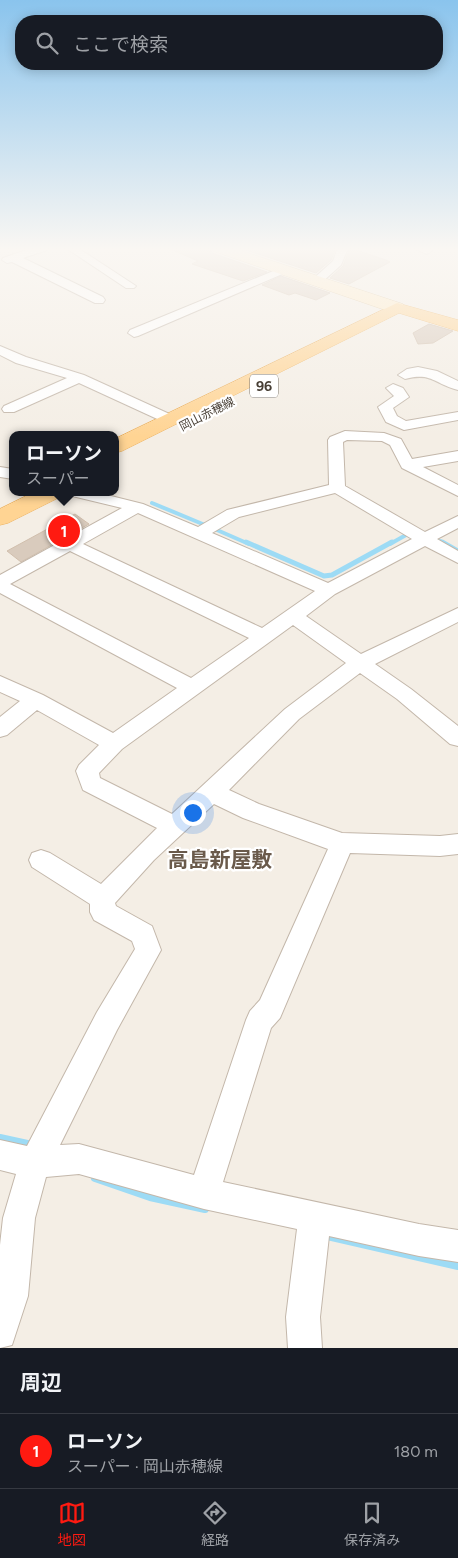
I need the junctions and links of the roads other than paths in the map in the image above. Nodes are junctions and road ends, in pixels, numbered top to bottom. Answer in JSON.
{"nodes":[{"id":1,"x":185,"y":311,"type":"edge"},
{"id":2,"x":404,"y":311,"type":"junction"},
{"id":3,"x":458,"y":326,"type":"edge"},
{"id":4,"x":134,"y":332,"type":"dead end"},
{"id":5,"x":458,"y":332,"type":"edge"},
{"id":6,"x":0,"y":346,"type":"edge"},
{"id":7,"x":404,"y":375,"type":"dead end"},
{"id":8,"x":79,"y":378,"type":"junction"},
{"id":9,"x":458,"y":386,"type":"edge"},
{"id":10,"x":393,"y":388,"type":"dead end"},
{"id":11,"x":9,"y":409,"type":"dead end"},
{"id":12,"x":458,"y":416,"type":"edge"},
{"id":13,"x":171,"y":420,"type":"junction"},
{"id":14,"x":119,"y":445,"type":"edge"},
{"id":15,"x":458,"y":456,"type":"edge"},
{"id":16,"x":119,"y":457,"type":"edge"},
{"id":17,"x":407,"y":465,"type":"junction"},
{"id":18,"x":336,"y":488,"type":"junction"},
{"id":19,"x":458,"y":492,"type":"edge"},
{"id":20,"x":18,"y":496,"type":"edge"},
{"id":21,"x":44,"y":496,"type":"edge"},
{"id":22,"x":91,"y":496,"type":"edge"},
{"id":23,"x":0,"y":505,"type":"edge"},
{"id":24,"x":137,"y":507,"type":"junction"},
{"id":25,"x":0,"y":518,"type":"edge"},
{"id":26,"x":458,"y":521,"type":"edge"},
{"id":27,"x":200,"y":533,"type":"junction"},
{"id":28,"x":425,"y":538,"type":"junction"},
{"id":29,"x":70,"y":544,"type":"junction"},
{"id":30,"x":458,"y":558,"type":"edge"},
{"id":31,"x":0,"y":584,"type":"edge"},
{"id":32,"x":330,"y":590,"type":"junction"},
{"id":33,"x":458,"y":614,"type":"edge"},
{"id":34,"x":293,"y":616,"type":"junction"},
{"id":35,"x":264,"y":637,"type":"junction"},
{"id":36,"x":360,"y":664,"type":"junction"},
{"id":37,"x":0,"y":683,"type":"edge"},
{"id":38,"x":192,"y":687,"type":"junction"},
{"id":39,"x":36,"y":700,"type":"junction"},
{"id":40,"x":0,"y":729,"type":"edge"},
{"id":41,"x":458,"y":738,"type":"edge"},
{"id":42,"x":114,"y":743,"type":"junction"},
{"id":43,"x":212,"y":792,"type":"junction"},
{"id":44,"x":174,"y":826,"type":"junction"},
{"id":45,"x":342,"y":843,"type":"junction"},
{"id":46,"x":458,"y":844,"type":"edge"},
{"id":47,"x":41,"y":860,"type":"dead end"},
{"id":48,"x":103,"y":899,"type":"junction"},
{"id":49,"x":0,"y":1155,"type":"edge"},
{"id":50,"x":34,"y":1163,"type":"junction"},
{"id":51,"x":204,"y":1193,"type":"junction"},
{"id":52,"x":314,"y":1228,"type":"junction"},
{"id":53,"x":458,"y":1246,"type":"edge"},
{"id":54,"x":0,"y":1333,"type":"edge"},
{"id":55,"x":305,"y":1348,"type":"edge"}],
"edges":[{"from":1,"to":4,"type":"street"},
{"from":2,"to":3,"type":"main road"},
{"from":2,"to":5,"type":"main road"},
{"from":2,"to":13,"type":"main road","name":"岡山赤穂線","number":"96"},
{"from":2,"to":16,"type":"main road","name":"岡山赤穂線","number":"96"},
{"from":6,"to":8,"type":"street"},
{"from":7,"to":9,"type":"street"},
{"from":8,"to":11,"type":"street"},
{"from":8,"to":13,"type":"street"},
{"from":10,"to":12,"type":"street"},
{"from":13,"to":14,"type":"main road","name":"岡山赤穂線","number":"96"},
{"from":15,"to":17,"type":"street"},
{"from":17,"to":18,"type":"street"},
{"from":17,"to":19,"type":"street"},
{"from":18,"to":27,"type":"street"},
{"from":18,"to":28,"type":"street"},
{"from":20,"to":23,"type":"main road"},
{"from":21,"to":25,"type":"main road"},
{"from":22,"to":24,"type":"street"},
{"from":24,"to":27,"type":"street"},
{"from":24,"to":29,"type":"street"},
{"from":26,"to":28,"type":"street"},
{"from":27,"to":32,"type":"street"},
{"from":28,"to":30,"type":"street"},
{"from":28,"to":32,"type":"street"},
{"from":29,"to":31,"type":"street"},
{"from":29,"to":35,"type":"street"},
{"from":31,"to":38,"type":"street"},
{"from":32,"to":34,"type":"street"},
{"from":33,"to":36,"type":"street"},
{"from":34,"to":35,"type":"street"},
{"from":34,"to":36,"type":"street"},
{"from":35,"to":38,"type":"street"},
{"from":36,"to":41,"type":"street"},
{"from":36,"to":43,"type":"street"},
{"from":37,"to":39,"type":"street"},
{"from":38,"to":42,"type":"street"},
{"from":39,"to":40,"type":"street"},
{"from":39,"to":42,"type":"street"},
{"from":42,"to":44,"type":"street"},
{"from":43,"to":44,"type":"street"},
{"from":43,"to":45,"type":"street"},
{"from":44,"to":48,"type":"street"},
{"from":45,"to":46,"type":"street"},
{"from":45,"to":51,"type":"street"},
{"from":47,"to":48,"type":"street"},
{"from":48,"to":50,"type":"street"},
{"from":49,"to":50,"type":"street"},
{"from":50,"to":51,"type":"street"},
{"from":50,"to":54,"type":"street"},
{"from":51,"to":52,"type":"street"},
{"from":52,"to":53,"type":"street"},
{"from":52,"to":55,"type":"street"}]}
